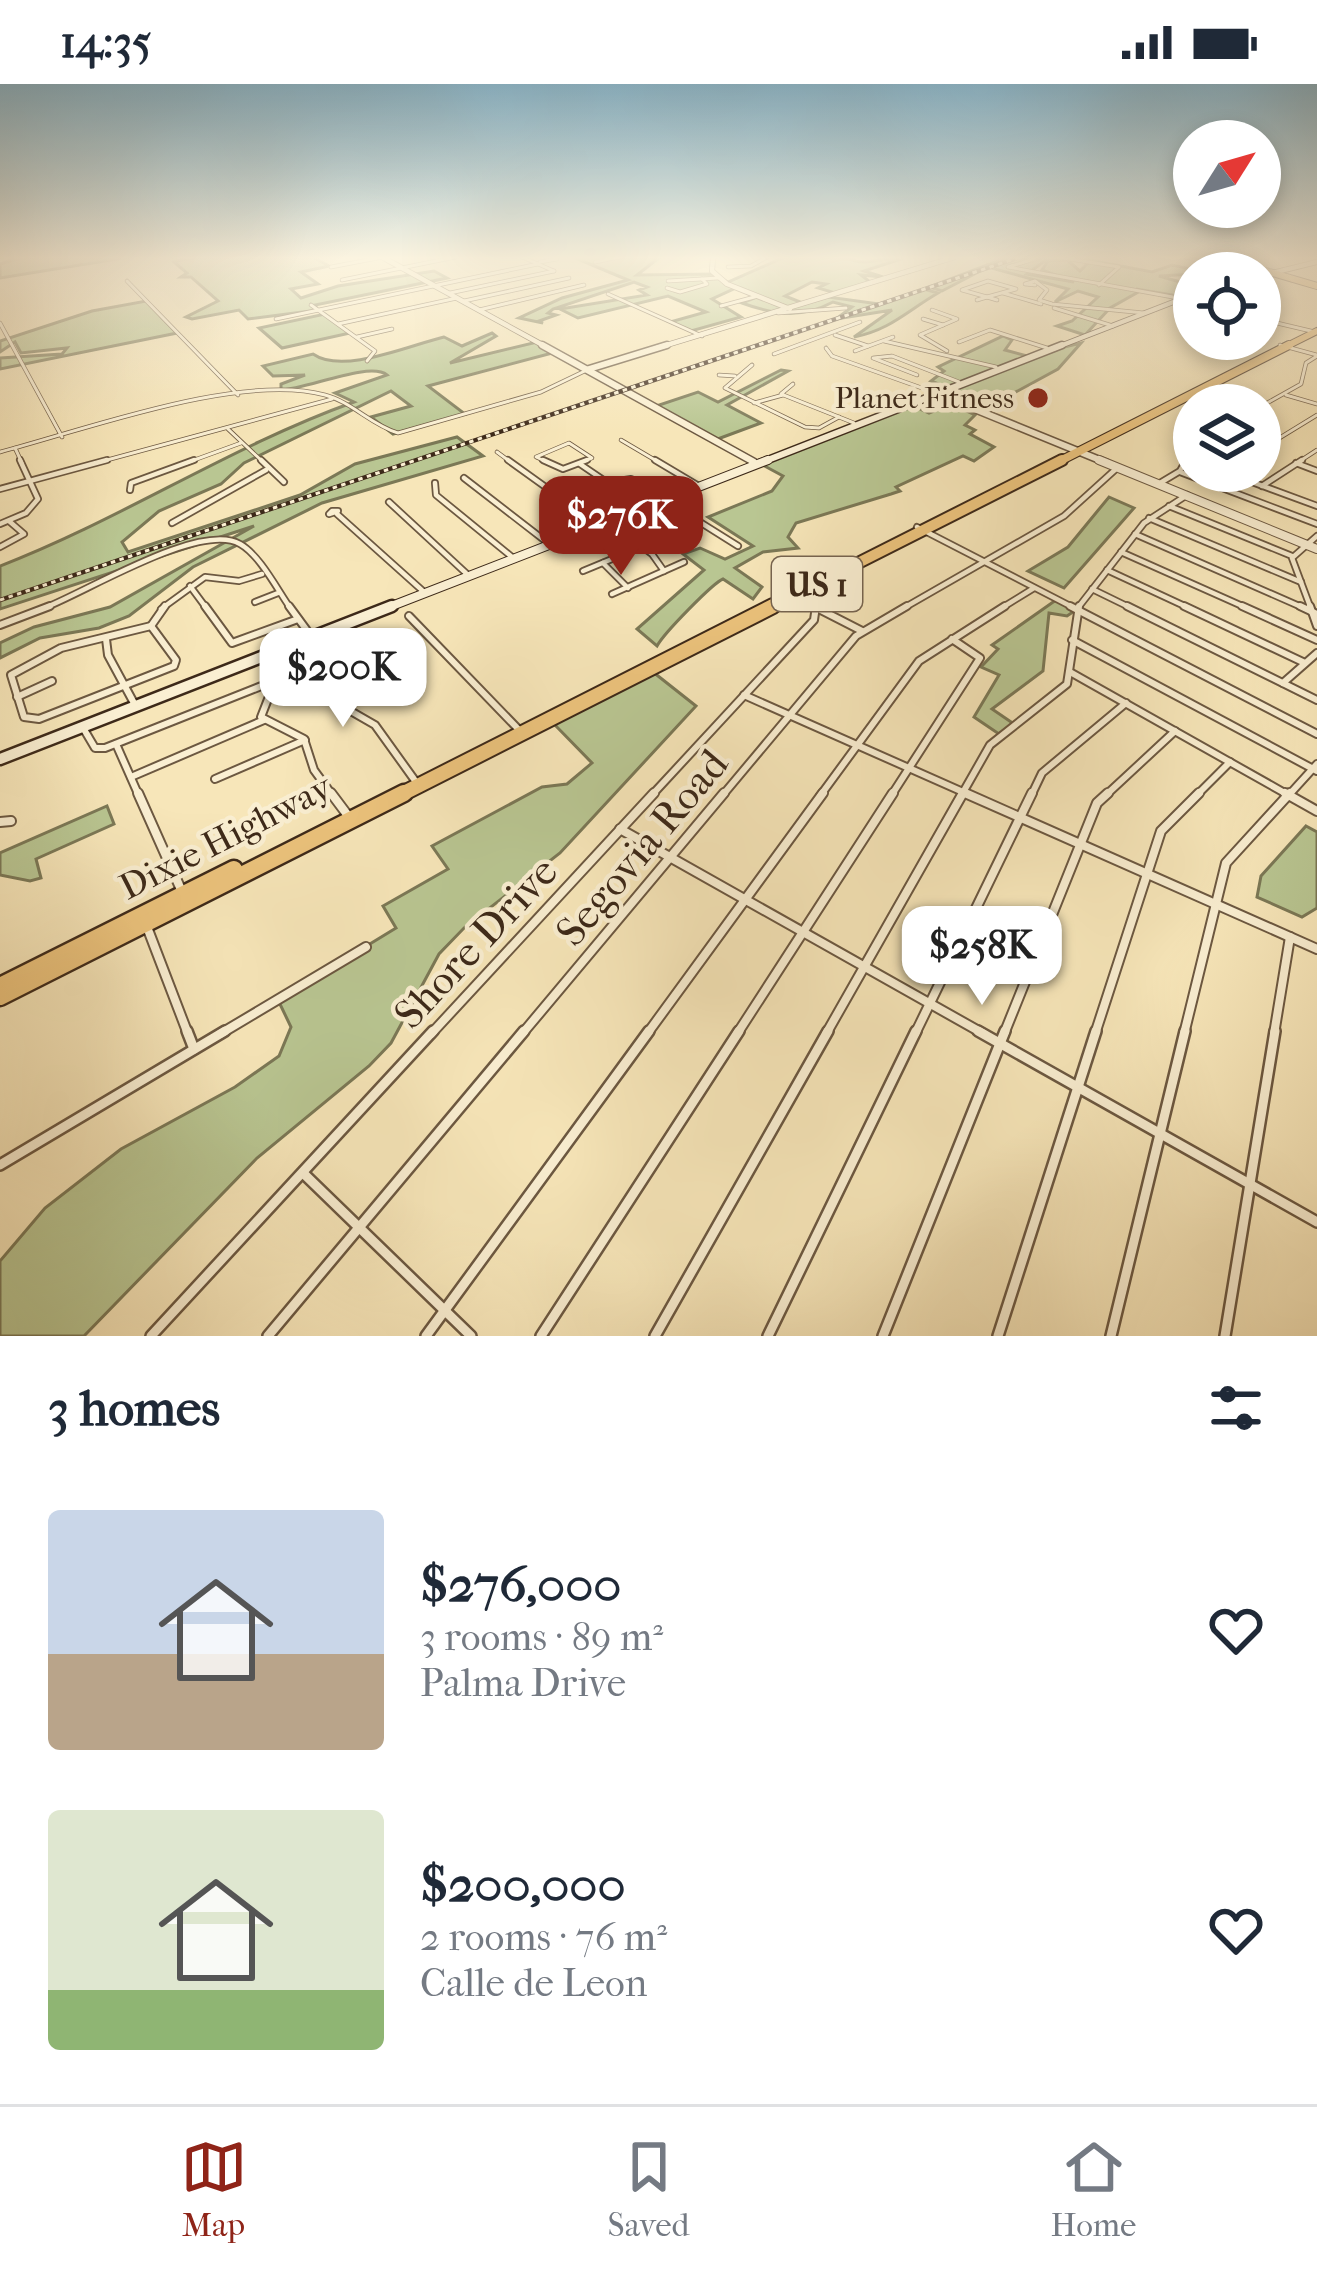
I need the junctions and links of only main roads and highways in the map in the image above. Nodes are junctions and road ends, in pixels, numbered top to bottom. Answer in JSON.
{"nodes":[{"id":1,"x":1139,"y":315,"type":"edge"},
{"id":2,"x":1315,"y":330,"type":"edge"},
{"id":3,"x":1076,"y":450,"type":"junction"},
{"id":4,"x":1000,"y":489,"type":"junction"},
{"id":5,"x":0,"y":759,"type":"edge"},
{"id":6,"x":185,"y":899,"type":"junction"},
{"id":7,"x":0,"y":986,"type":"edge"},
{"id":8,"x":0,"y":998,"type":"edge"}],
"edges":[{"from":1,"to":5,"type":"main road"},
{"from":2,"to":3,"type":"main road","number":"US 1"},
{"from":3,"to":4,"type":"main road","number":"US 1"},
{"from":3,"to":4,"type":"main road","number":"US 1"},
{"from":4,"to":6,"type":"main road","name":"Dixie Highway","number":"US 1"},
{"from":6,"to":7,"type":"main road","name":"Dixie Highway","number":"US 1"},
{"from":6,"to":8,"type":"main road","number":"US 1"}]}
